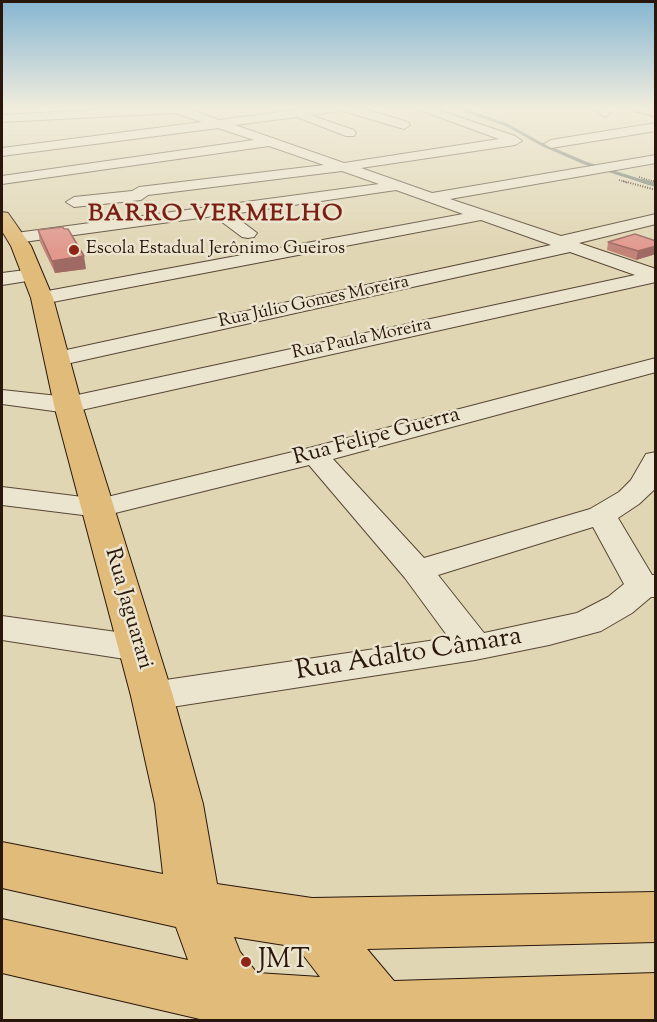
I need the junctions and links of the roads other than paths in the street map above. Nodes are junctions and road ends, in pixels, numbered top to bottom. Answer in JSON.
{"nodes":[{"id":1,"x":175,"y":156,"type":"edge"},
{"id":2,"x":309,"y":156,"type":"edge"},
{"id":3,"x":418,"y":156,"type":"edge"},
{"id":4,"x":656,"y":159,"type":"edge"},
{"id":5,"x":115,"y":164,"type":"junction"},
{"id":6,"x":343,"y":167,"type":"junction"},
{"id":7,"x":2,"y":180,"type":"edge"},
{"id":8,"x":398,"y":186,"type":"junction"},
{"id":9,"x":140,"y":194,"type":"junction"},
{"id":10,"x":432,"y":198,"type":"junction"},
{"id":11,"x":74,"y":202,"type":"dead end"},
{"id":12,"x":218,"y":211,"type":"junction"},
{"id":13,"x":482,"y":215,"type":"junction"},
{"id":14,"x":158,"y":219,"type":"junction"},
{"id":15,"x":656,"y":219,"type":"edge"},
{"id":16,"x":8,"y":231,"type":"edge"},
{"id":17,"x":248,"y":233,"type":"dead end"},
{"id":18,"x":565,"y":244,"type":"junction"},
{"id":19,"x":656,"y":276,"type":"edge"},
{"id":20,"x":25,"y":284,"type":"edge"},
{"id":21,"x":57,"y":359,"type":"junction"},
{"id":22,"x":656,"y":365,"type":"edge"},
{"id":23,"x":2,"y":397,"type":"edge"},
{"id":24,"x":68,"y":405,"type":"junction"},
{"id":25,"x":315,"y":455,"type":"junction"},
{"id":26,"x":656,"y":460,"type":"edge"},
{"id":27,"x":2,"y":496,"type":"edge"},
{"id":28,"x":99,"y":508,"type":"junction"},
{"id":29,"x":601,"y":515,"type":"junction"},
{"id":30,"x":417,"y":571,"type":"junction"},
{"id":31,"x":649,"y":587,"type":"edge"},
{"id":32,"x":2,"y":628,"type":"edge"},
{"id":33,"x":475,"y":646,"type":"junction"},
{"id":34,"x":138,"y":648,"type":"junction"},
{"id":35,"x":152,"y":696,"type":"junction"},
{"id":36,"x":2,"y":865,"type":"edge"},
{"id":37,"x":196,"y":906,"type":"junction"},
{"id":38,"x":656,"y":917,"type":"edge"},
{"id":39,"x":312,"y":924,"type":"junction"},
{"id":40,"x":2,"y":946,"type":"edge"},
{"id":41,"x":243,"y":1001,"type":"junction"},
{"id":42,"x":656,"y":1002,"type":"edge"},
{"id":43,"x":386,"y":1015,"type":"edge"}],
"edges":[{"from":1,"to":5,"type":"street"},
{"from":2,"to":6,"type":"street"},
{"from":3,"to":6,"type":"street"},
{"from":4,"to":10,"type":"street"},
{"from":5,"to":7,"type":"street"},
{"from":5,"to":9,"type":"street"},
{"from":6,"to":8,"type":"street"},
{"from":6,"to":9,"type":"street"},
{"from":8,"to":10,"type":"street"},
{"from":8,"to":12,"type":"street"},
{"from":9,"to":11,"type":"street"},
{"from":9,"to":14,"type":"street"},
{"from":10,"to":13,"type":"street"},
{"from":12,"to":14,"type":"street"},
{"from":12,"to":17,"type":"street"},
{"from":13,"to":18,"type":"street"},
{"from":13,"to":20,"type":"street"},
{"from":14,"to":16,"type":"street"},
{"from":15,"to":18,"type":"street","name":"Rua Júlio Gomes Moreira"},
{"from":16,"to":20,"type":"main road","name":"Rua Jaguarari"},
{"from":18,"to":19,"type":"street"},
{"from":18,"to":21,"type":"street","name":"Rua Júlio Gomes Moreira"},
{"from":19,"to":24,"type":"street","name":"Rua Paula Moreira"},
{"from":20,"to":21,"type":"main road","name":"Rua Jaguarari"},
{"from":21,"to":24,"type":"main road","name":"Rua Jaguarari"},
{"from":22,"to":25,"type":"street","name":"Rua Felipe Guerra"},
{"from":23,"to":24,"type":"street","name":"Rua Paula Moreira"},
{"from":24,"to":28,"type":"main road","name":"Rua Jaguarari"},
{"from":25,"to":28,"type":"street","name":"Rua Felipe Guerra"},
{"from":25,"to":30,"type":"street"},
{"from":26,"to":29,"type":"street"},
{"from":27,"to":28,"type":"street"},
{"from":28,"to":34,"type":"main road","name":"Rua Jaguarari"},
{"from":29,"to":30,"type":"street"},
{"from":29,"to":31,"type":"street"},
{"from":30,"to":33,"type":"street"},
{"from":31,"to":33,"type":"street","name":"Rua Adalto Câmara"},
{"from":32,"to":34,"type":"street"},
{"from":33,"to":35,"type":"street","name":"Rua Adalto Câmara"},
{"from":34,"to":35,"type":"main road","name":"Rua Jaguarari"},
{"from":35,"to":37,"type":"main road","name":"Rua Jaguarari"},
{"from":36,"to":37,"type":"main road"},
{"from":37,"to":39,"type":"main road"},
{"from":37,"to":41,"type":"main road","name":"Rua Jaguarari"},
{"from":38,"to":39,"type":"main road"},
{"from":39,"to":43,"type":"main road"},
{"from":40,"to":41,"type":"main road"},
{"from":41,"to":43,"type":"main road"},
{"from":42,"to":43,"type":"main road"}]}
